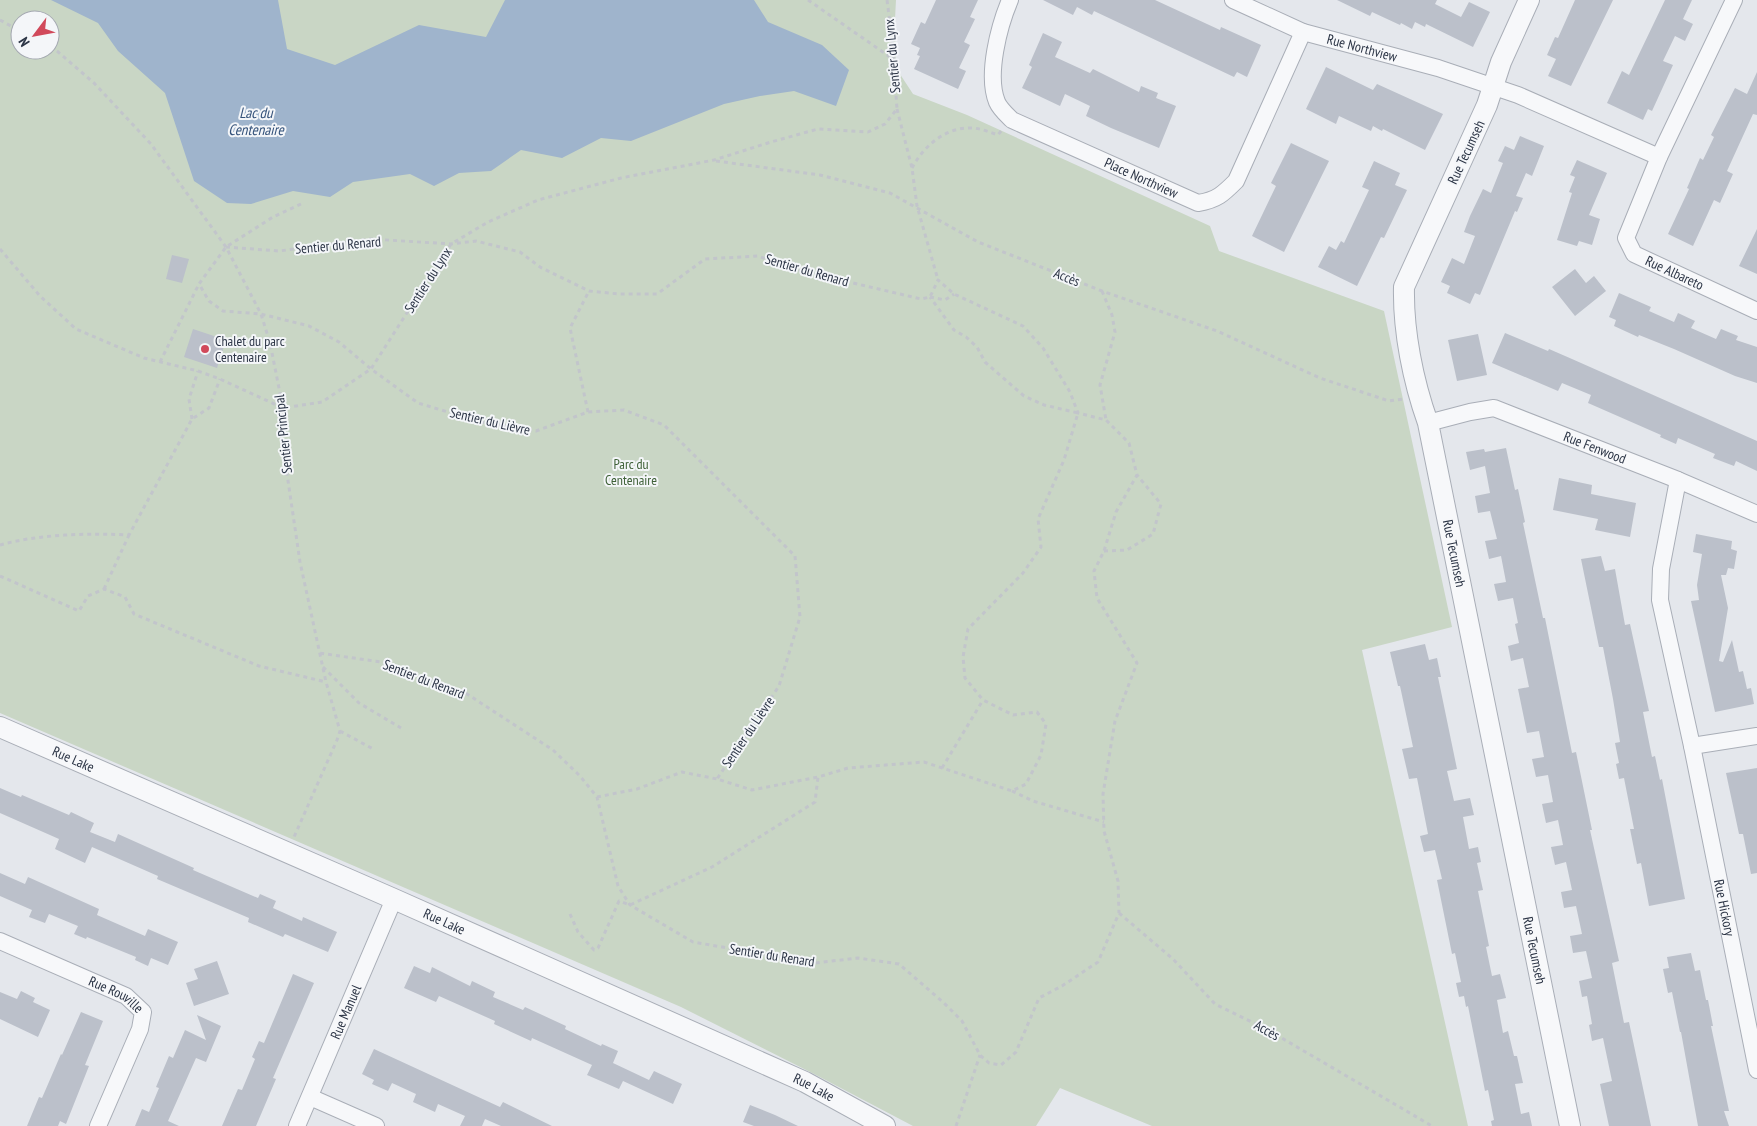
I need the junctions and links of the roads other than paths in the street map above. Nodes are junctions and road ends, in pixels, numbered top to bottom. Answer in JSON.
{"nodes":[{"id":1,"x":1010,"y":0,"type":"edge"},
{"id":2,"x":1232,"y":0,"type":"edge"},
{"id":3,"x":1529,"y":0,"type":"edge"},
{"id":4,"x":1734,"y":0,"type":"edge"},
{"id":5,"x":1303,"y":32,"type":"junction"},
{"id":6,"x":1493,"y":86,"type":"junction"},
{"id":7,"x":1659,"y":157,"type":"junction"},
{"id":8,"x":1757,"y":311,"type":"edge"},
{"id":9,"x":1428,"y":423,"type":"junction"},
{"id":10,"x":1678,"y":480,"type":"junction"},
{"id":11,"x":1757,"y":514,"type":"edge"},
{"id":12,"x":0,"y":727,"type":"edge"},
{"id":13,"x":1757,"y":736,"type":"edge"},
{"id":14,"x":1692,"y":746,"type":"junction"},
{"id":15,"x":394,"y":898,"type":"junction"},
{"id":16,"x":0,"y":941,"type":"edge"},
{"id":17,"x":1757,"y":1070,"type":"edge"},
{"id":18,"x":310,"y":1096,"type":"junction"},
{"id":19,"x":98,"y":1126,"type":"edge"},
{"id":20,"x":297,"y":1126,"type":"edge"},
{"id":21,"x":376,"y":1126,"type":"edge"},
{"id":22,"x":885,"y":1126,"type":"edge"},
{"id":23,"x":1570,"y":1126,"type":"edge"}],
"edges":[{"from":1,"to":5,"type":"street","name":"Place Northview"},
{"from":2,"to":5,"type":"street","name":"Rue Northview"},
{"from":3,"to":6,"type":"street","name":"Rue Tecumseh"},
{"from":4,"to":7,"type":"street","name":"Rue Albareto"},
{"from":5,"to":6,"type":"street","name":"Rue Northview"},
{"from":6,"to":7,"type":"street"},
{"from":6,"to":9,"type":"street","name":"Rue Tecumseh"},
{"from":7,"to":8,"type":"street","name":"Rue Albareto"},
{"from":9,"to":10,"type":"street","name":"Rue Fenwood"},
{"from":9,"to":23,"type":"street","name":"Rue Tecumseh"},
{"from":10,"to":11,"type":"street","name":"Rue Fenwood"},
{"from":10,"to":14,"type":"street","name":"Rue Hickory"},
{"from":12,"to":15,"type":"street","name":"Rue Lake"},
{"from":13,"to":14,"type":"street"},
{"from":14,"to":17,"type":"street","name":"Rue Hickory"},
{"from":15,"to":18,"type":"street","name":"Rue Manuel"},
{"from":15,"to":22,"type":"street","name":"Rue Lake"},
{"from":16,"to":19,"type":"street","name":"Rue Rouville"},
{"from":18,"to":20,"type":"street","name":"Rue Manuel"},
{"from":18,"to":21,"type":"street"}]}
